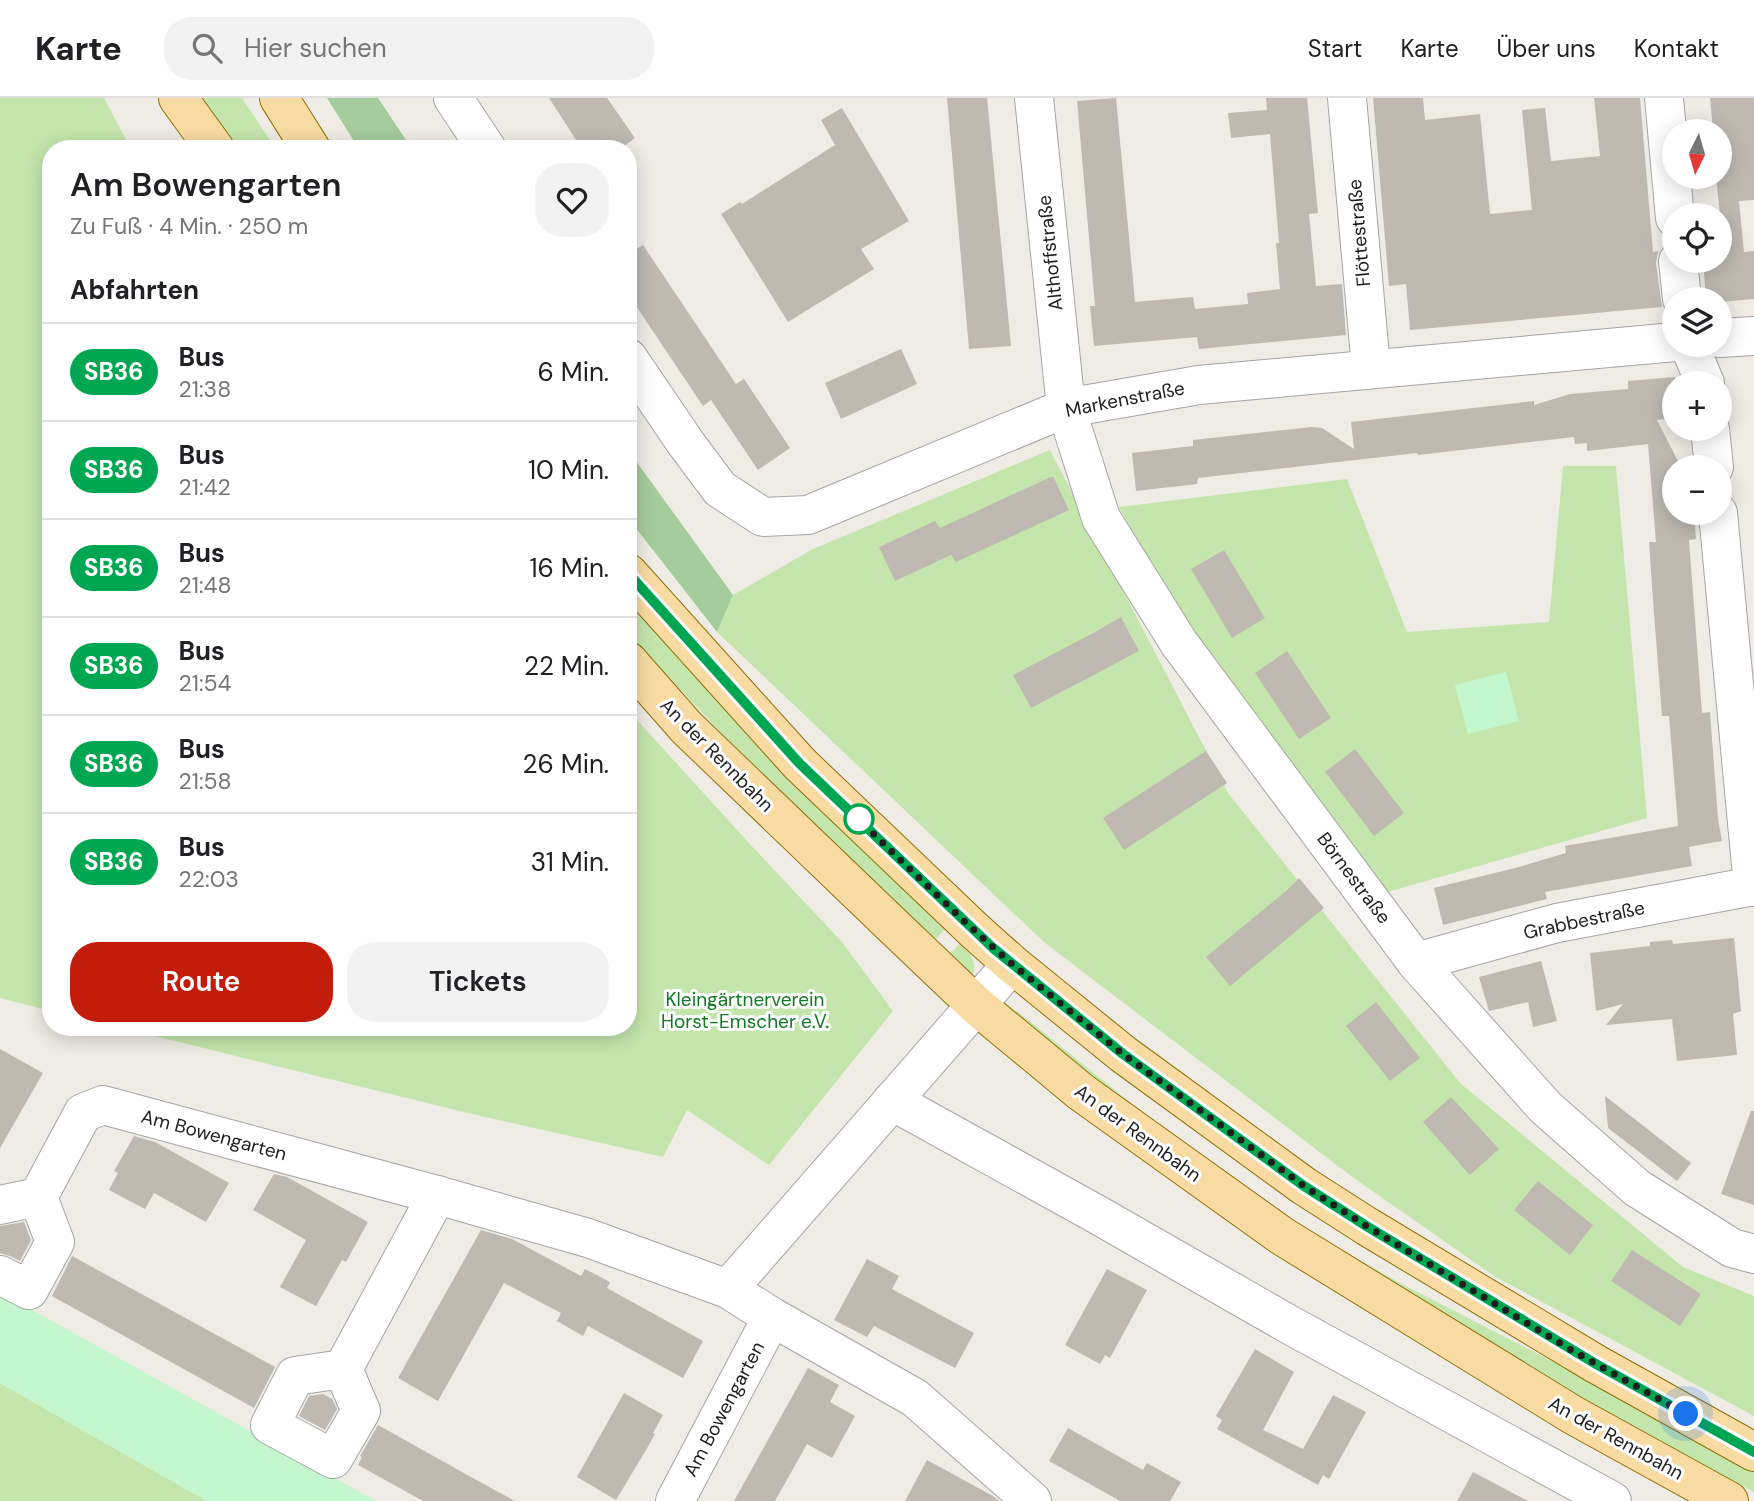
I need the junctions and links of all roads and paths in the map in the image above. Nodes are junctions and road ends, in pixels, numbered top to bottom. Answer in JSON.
{"nodes":[{"id":1,"x":178,"y":98,"type":"edge"},
{"id":2,"x":279,"y":98,"type":"edge"},
{"id":3,"x":453,"y":98,"type":"edge"},
{"id":4,"x":1034,"y":98,"type":"edge"},
{"id":5,"x":1347,"y":98,"type":"edge"},
{"id":6,"x":1664,"y":98,"type":"edge"},
{"id":7,"x":208,"y":140,"type":"edge"},
{"id":8,"x":305,"y":140,"type":"edge"},
{"id":9,"x":481,"y":140,"type":"edge"},
{"id":10,"x":1674,"y":203,"type":"edge"},
{"id":11,"x":1754,"y":335,"type":"edge"},
{"id":12,"x":1732,"y":337,"type":"edge"},
{"id":13,"x":1662,"y":343,"type":"edge"},
{"id":14,"x":1371,"y":368,"type":"junction"},
{"id":15,"x":637,"y":371,"type":"edge"},
{"id":16,"x":1066,"y":408,"type":"junction"},
{"id":17,"x":1719,"y":525,"type":"edge"},
{"id":18,"x":637,"y":583,"type":"edge"},
{"id":19,"x":637,"y":671,"type":"edge"},
{"id":20,"x":1754,"y":887,"type":"edge"},
{"id":21,"x":1416,"y":962,"type":"junction"},
{"id":22,"x":1012,"y":964,"type":"junction"},
{"id":23,"x":976,"y":1005,"type":"junction"},
{"id":24,"x":892,"y":1101,"type":"junction"},
{"id":25,"x":438,"y":1195,"type":"junction"},
{"id":26,"x":38,"y":1197,"type":"junction"},
{"id":27,"x":0,"y":1205,"type":"edge"},
{"id":28,"x":1754,"y":1254,"type":"edge"},
{"id":29,"x":0,"y":1275,"type":"edge"},
{"id":30,"x":728,"y":1289,"type":"junction"},
{"id":31,"x":772,"y":1317,"type":"junction"},
{"id":32,"x":343,"y":1369,"type":"dead end"},
{"id":33,"x":1754,"y":1452,"type":"edge"},
{"id":34,"x":675,"y":1501,"type":"edge"},
{"id":35,"x":1032,"y":1501,"type":"edge"},
{"id":36,"x":1612,"y":1501,"type":"edge"},
{"id":37,"x":1729,"y":1501,"type":"edge"}],
"edges":[{"from":1,"to":7,"type":"main road"},
{"from":2,"to":8,"type":"main road"},
{"from":3,"to":9,"type":"street"},
{"from":4,"to":16,"type":"street","name":"Althoffstraße"},
{"from":5,"to":14,"type":"street","name":"Flöttestraße"},
{"from":6,"to":10,"type":"street"},
{"from":11,"to":12,"type":"street"},
{"from":13,"to":14,"type":"street","name":"Markenstraße"},
{"from":14,"to":16,"type":"street","name":"Markenstraße"},
{"from":15,"to":16,"type":"street","name":"Markenstraße"},
{"from":16,"to":21,"type":"street","name":"Börnestraße"},
{"from":17,"to":20,"type":"street"},
{"from":18,"to":22,"type":"main road"},
{"from":19,"to":23,"type":"main road","name":"An der Rennbahn"},
{"from":20,"to":21,"type":"street","name":"Grabbestraße"},
{"from":21,"to":28,"type":"street","name":"Börnestraße"},
{"from":22,"to":23,"type":"street"},
{"from":22,"to":33,"type":"main road"},
{"from":23,"to":24,"type":"street"},
{"from":23,"to":37,"type":"main road","name":"An der Rennbahn"},
{"from":24,"to":30,"type":"street"},
{"from":24,"to":36,"type":"street"},
{"from":25,"to":26,"type":"street","name":"Am Bowengarten"},
{"from":25,"to":30,"type":"street","name":"Am Bowengarten"},
{"from":25,"to":32,"type":"street"},
{"from":26,"to":27,"type":"street"},
{"from":26,"to":29,"type":"street"},
{"from":30,"to":31,"type":"street","name":"Am Bowengarten"},
{"from":31,"to":34,"type":"street","name":"Am Bowengarten"},
{"from":31,"to":35,"type":"street","name":"Am Bowengarten"}]}
